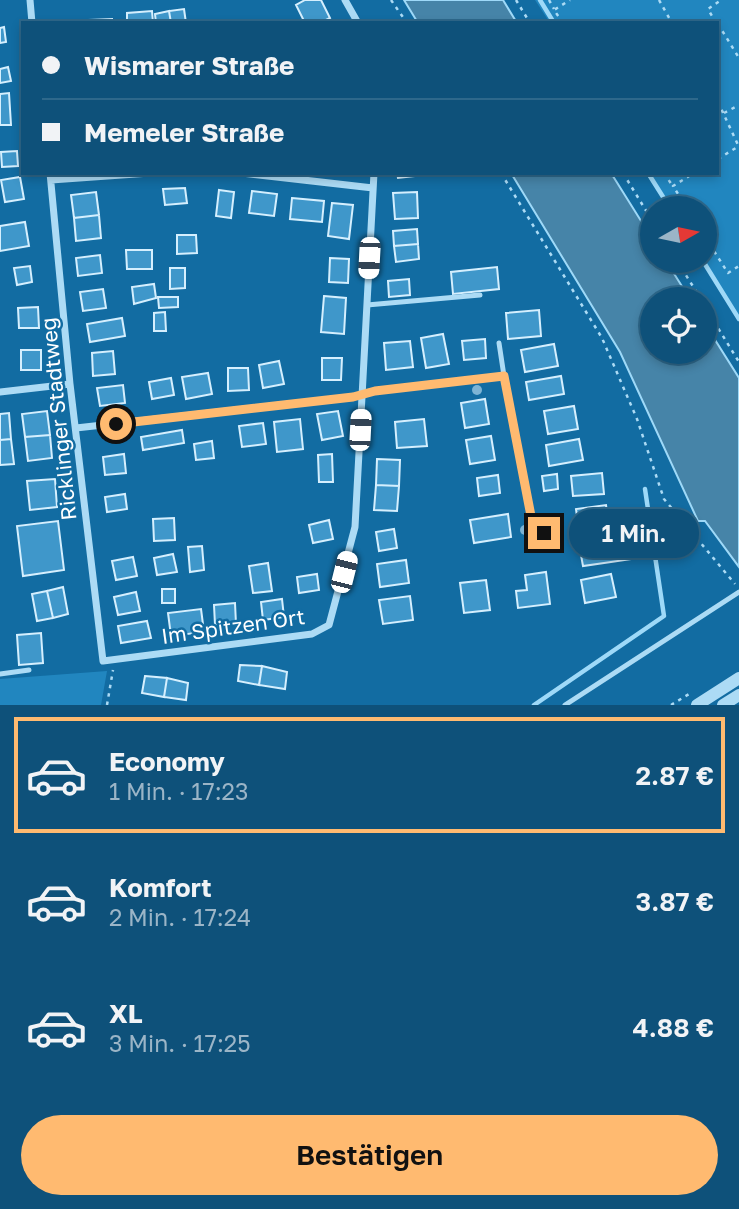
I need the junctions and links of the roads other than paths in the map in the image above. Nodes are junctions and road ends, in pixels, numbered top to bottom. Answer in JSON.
{"nodes":[{"id":1,"x":30,"y":0,"type":"edge"},
{"id":2,"x":345,"y":0,"type":"edge"},
{"id":3,"x":32,"y":21,"type":"edge"},
{"id":4,"x":357,"y":21,"type":"edge"},
{"id":5,"x":100,"y":175,"type":"edge"},
{"id":6,"x":259,"y":175,"type":"edge"},
{"id":7,"x":374,"y":175,"type":"edge"},
{"id":8,"x":51,"y":177,"type":"edge"},
{"id":9,"x":373,"y":188,"type":"junction"},
{"id":10,"x":480,"y":295,"type":"dead end"},
{"id":11,"x":367,"y":305,"type":"junction"},
{"id":12,"x":499,"y":343,"type":"dead end"},
{"id":13,"x":504,"y":376,"type":"junction"},
{"id":14,"x":70,"y":384,"type":"junction"},
{"id":15,"x":0,"y":392,"type":"edge"},
{"id":16,"x":362,"y":394,"type":"junction"},
{"id":17,"x":76,"y":428,"type":"junction"},
{"id":18,"x":544,"y":533,"type":"dead end"},
{"id":19,"x":739,"y":591,"type":"edge"},
{"id":20,"x":103,"y":661,"type":"joint"},
{"id":21,"x":29,"y":670,"type":"dead end"},
{"id":22,"x":0,"y":674,"type":"edge"},
{"id":23,"x":739,"y":678,"type":"edge"},
{"id":24,"x":739,"y":695,"type":"edge"},
{"id":25,"x":565,"y":705,"type":"edge"},
{"id":26,"x":697,"y":705,"type":"edge"},
{"id":27,"x":723,"y":705,"type":"edge"}],
"edges":[{"from":1,"to":3,"type":"street"},
{"from":2,"to":4,"type":"street"},
{"from":5,"to":8,"type":"street"},
{"from":6,"to":9,"type":"street"},
{"from":7,"to":9,"type":"street","name":"Im Spitzen Ort"},
{"from":8,"to":14,"type":"street","name":"Ricklinger Stadtweg"},
{"from":9,"to":11,"type":"street","name":"Im Spitzen Ort"},
{"from":10,"to":11,"type":"lane"},
{"from":11,"to":16,"type":"street","name":"Im Spitzen Ort"},
{"from":12,"to":13,"type":"lane"},
{"from":13,"to":16,"type":"street"},
{"from":13,"to":18,"type":"street"},
{"from":14,"to":15,"type":"street"},
{"from":14,"to":17,"type":"street","name":"Ricklinger Stadtweg"},
{"from":16,"to":17,"type":"street"},
{"from":16,"to":20,"type":"street","name":"Im Spitzen Ort"},
{"from":17,"to":20,"type":"street","name":"Ricklinger Stadtweg"},
{"from":19,"to":25,"type":"lane"},
{"from":21,"to":22,"type":"lane"},
{"from":23,"to":26,"type":"street"},
{"from":24,"to":27,"type":"street"}]}
